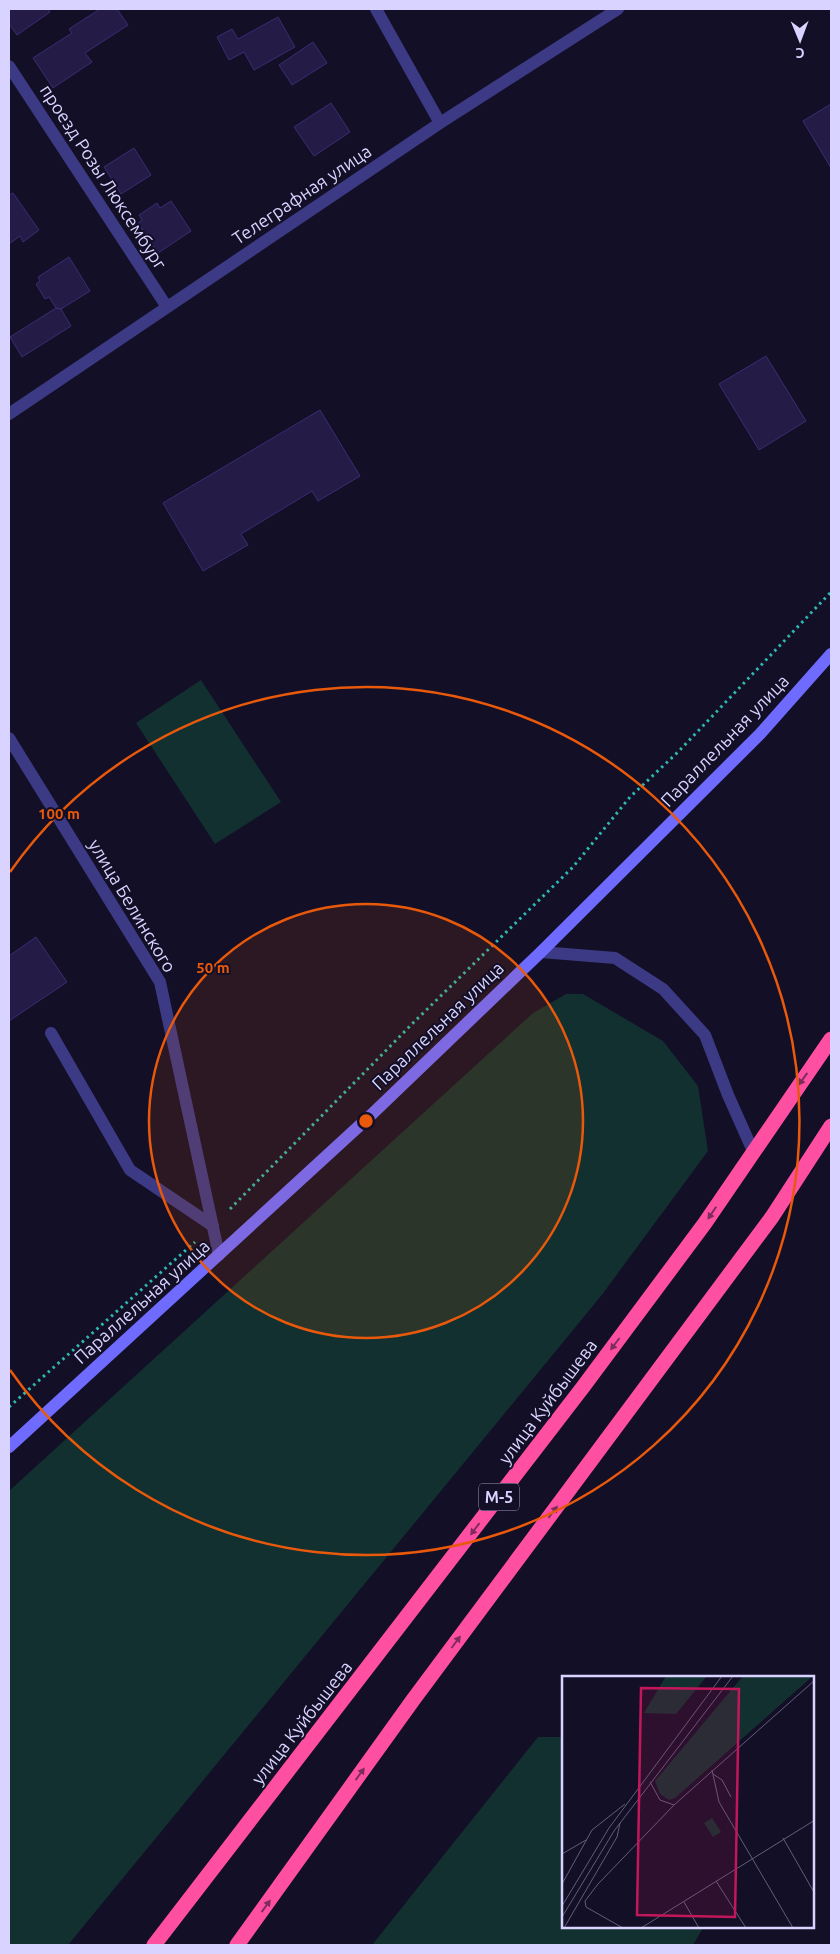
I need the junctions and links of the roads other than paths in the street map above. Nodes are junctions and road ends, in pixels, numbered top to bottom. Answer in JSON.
{"nodes":[{"id":1,"x":376,"y":9,"type":"edge"},
{"id":2,"x":618,"y":9,"type":"edge"},
{"id":3,"x":9,"y":66,"type":"edge"},
{"id":4,"x":440,"y":123,"type":"junction"},
{"id":5,"x":167,"y":307,"type":"junction"},
{"id":6,"x":9,"y":414,"type":"edge"},
{"id":7,"x":831,"y":654,"type":"edge"},
{"id":8,"x":9,"y":738,"type":"edge"},
{"id":9,"x":541,"y":952,"type":"junction"},
{"id":10,"x":51,"y":1033,"type":"dead end"},
{"id":11,"x":831,"y":1039,"type":"edge"},
{"id":12,"x":831,"y":1126,"type":"edge"},
{"id":13,"x":753,"y":1151,"type":"junction"},
{"id":14,"x":213,"y":1226,"type":"junction"},
{"id":15,"x":219,"y":1255,"type":"junction"},
{"id":16,"x":9,"y":1447,"type":"edge"},
{"id":17,"x":154,"y":1945,"type":"edge"},
{"id":18,"x":237,"y":1945,"type":"edge"}],
"edges":[{"from":1,"to":4,"type":"street"},
{"from":2,"to":4,"type":"street","name":"Телеграфная улица"},
{"from":3,"to":5,"type":"street","name":"проезд Розы Люксембург"},
{"from":4,"to":5,"type":"street","name":"Телеграфная улица"},
{"from":5,"to":6,"type":"street","name":"Телеграфная улица"},
{"from":7,"to":9,"type":"street","name":"Параллельная улица"},
{"from":8,"to":14,"type":"street","name":"улица Белинского"},
{"from":9,"to":13,"type":"street"},
{"from":9,"to":15,"type":"street","name":"Параллельная улица"},
{"from":10,"to":14,"type":"street"},
{"from":11,"to":13,"type":"highway","name":"улица Куйбышева","number":"М-5","one_way":true},
{"from":18,"to":12,"type":"highway","one_way":true},
{"from":13,"to":17,"type":"highway","name":"улица Куйбышева","number":"М-5","one_way":true},
{"from":14,"to":15,"type":"street","name":"улица Белинского"},
{"from":15,"to":16,"type":"street","name":"Параллельная улица"}]}
